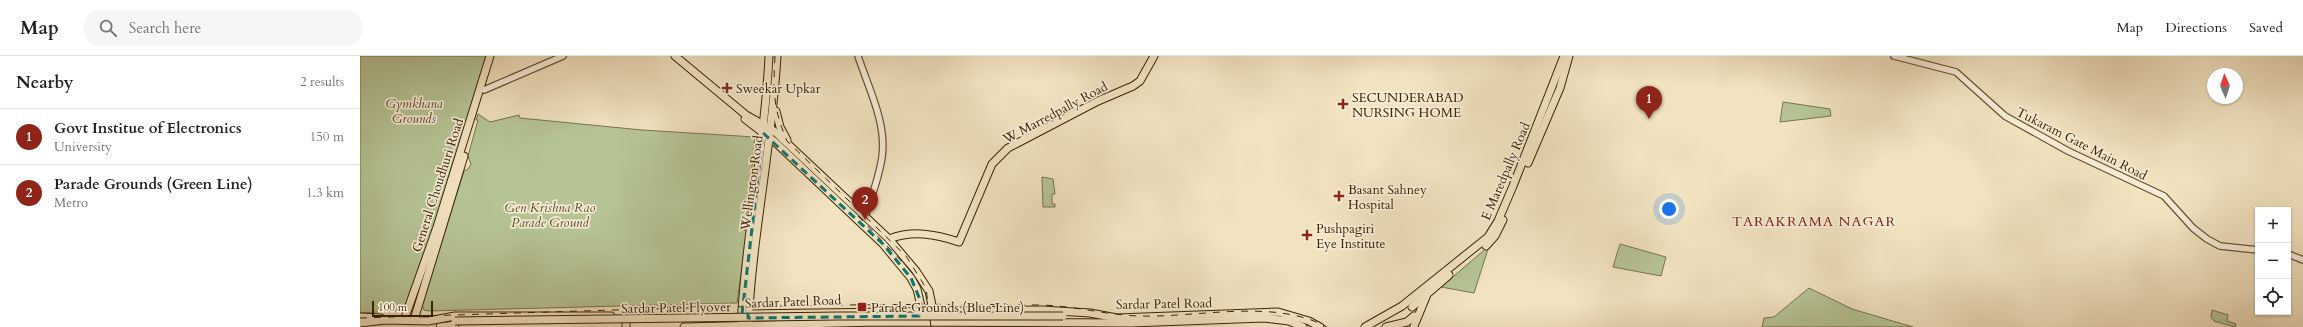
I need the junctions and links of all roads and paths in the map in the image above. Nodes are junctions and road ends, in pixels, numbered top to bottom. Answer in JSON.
{"nodes":[{"id":1,"x":490,"y":56,"type":"edge"},
{"id":2,"x":494,"y":56,"type":"edge"},
{"id":3,"x":563,"y":56,"type":"edge"},
{"id":4,"x":669,"y":56,"type":"edge"},
{"id":5,"x":674,"y":56,"type":"edge"},
{"id":6,"x":769,"y":56,"type":"edge"},
{"id":7,"x":777,"y":56,"type":"edge"},
{"id":8,"x":858,"y":56,"type":"edge"},
{"id":9,"x":1154,"y":56,"type":"edge"},
{"id":10,"x":1564,"y":56,"type":"edge"},
{"id":11,"x":1569,"y":56,"type":"edge"},
{"id":12,"x":1894,"y":56,"type":"edge"},
{"id":13,"x":484,"y":90,"type":"junction"},
{"id":14,"x":774,"y":101,"type":"junction"},
{"id":15,"x":767,"y":131,"type":"junction"},
{"id":16,"x":794,"y":150,"type":"junction"},
{"id":17,"x":865,"y":216,"type":"junction"},
{"id":18,"x":439,"y":228,"type":"junction"},
{"id":19,"x":889,"y":239,"type":"junction"},
{"id":20,"x":2255,"y":250,"type":"edge"},
{"id":21,"x":2291,"y":255,"type":"edge"},
{"id":22,"x":2303,"y":260,"type":"edge"},
{"id":23,"x":1427,"y":294,"type":"junction"},
{"id":24,"x":932,"y":300,"type":"junction"},
{"id":25,"x":921,"y":303,"type":"junction"},
{"id":26,"x":1402,"y":306,"type":"junction"},
{"id":27,"x":1412,"y":307,"type":"junction"},
{"id":28,"x":840,"y":311,"type":"junction"},
{"id":29,"x":919,"y":311,"type":"junction"},
{"id":30,"x":934,"y":312,"type":"junction"},
{"id":31,"x":946,"y":312,"type":"junction"},
{"id":32,"x":745,"y":314,"type":"junction"},
{"id":33,"x":693,"y":315,"type":"junction"},
{"id":34,"x":626,"y":316,"type":"junction"},
{"id":35,"x":1414,"y":316,"type":"junction"},
{"id":36,"x":360,"y":317,"type":"edge"},
{"id":37,"x":1063,"y":318,"type":"junction"},
{"id":38,"x":1117,"y":318,"type":"junction"},
{"id":39,"x":385,"y":320,"type":"junction"},
{"id":40,"x":404,"y":320,"type":"junction"},
{"id":41,"x":414,"y":320,"type":"junction"},
{"id":42,"x":428,"y":321,"type":"junction"},
{"id":43,"x":1105,"y":322,"type":"junction"},
{"id":44,"x":360,"y":323,"type":"edge"},
{"id":45,"x":455,"y":323,"type":"junction"},
{"id":46,"x":840,"y":323,"type":"junction"},
{"id":47,"x":925,"y":323,"type":"junction"},
{"id":48,"x":943,"y":323,"type":"junction"},
{"id":49,"x":916,"y":325,"type":"edge"},
{"id":50,"x":934,"y":325,"type":"edge"},
{"id":51,"x":771,"y":326,"type":"edge"},
{"id":52,"x":1388,"y":326,"type":"edge"},
{"id":53,"x":1414,"y":326,"type":"edge"},
{"id":54,"x":440,"y":327,"type":"edge"},
{"id":55,"x":626,"y":327,"type":"edge"},
{"id":56,"x":684,"y":327,"type":"edge"},
{"id":57,"x":693,"y":327,"type":"edge"},
{"id":58,"x":728,"y":327,"type":"edge"},
{"id":59,"x":744,"y":327,"type":"edge"},
{"id":60,"x":1303,"y":327,"type":"edge"},
{"id":61,"x":1320,"y":327,"type":"edge"},
{"id":62,"x":1364,"y":327,"type":"edge"},
{"id":63,"x":1400,"y":327,"type":"edge"}],
"edges":[{"from":1,"to":18,"type":"main road","name":"General Choudhuri Road"},
{"from":2,"to":13,"type":"main road","name":"General Choudhuri Road"},
{"from":3,"to":13,"type":"street"},
{"from":4,"to":15,"type":"main road"},
{"from":5,"to":15,"type":"main road"},
{"from":6,"to":15,"type":"main road"},
{"from":7,"to":14,"type":"main road","name":"Wellington Road"},
{"from":8,"to":17,"type":"street"},
{"from":9,"to":19,"type":"main road","name":"W Marredpally Road"},
{"from":10,"to":26,"type":"main road","name":"E Maredpally Road"},
{"from":11,"to":23,"type":"main road","name":"E Maredpally Road"},
{"from":12,"to":20,"type":"street","name":"Tukaram Gate Main Road"},
{"from":13,"to":18,"type":"main road","name":"General Choudhuri Road"},
{"from":14,"to":15,"type":"main road","name":"Wellington Road"},
{"from":14,"to":16,"type":"main road"},
{"from":15,"to":16,"type":"main road"},
{"from":15,"to":25,"type":"main road"},
{"from":15,"to":32,"type":"main road"},
{"from":16,"to":17,"type":"main road"},
{"from":17,"to":19,"type":"main road"},
{"from":18,"to":40,"type":"main road","name":"General Choudhuri Road"},
{"from":18,"to":41,"type":"main road","name":"General Choudhuri Road"},
{"from":19,"to":24,"type":"main road"},
{"from":21,"to":22,"type":"street"},
{"from":23,"to":27,"type":"main road","name":"E Maredpally Road"},
{"from":23,"to":53,"type":"main road"},
{"from":24,"to":25,"type":"main road"},
{"from":24,"to":30,"type":"main road"},
{"from":24,"to":31,"type":"main road"},
{"from":25,"to":29,"type":"main road"},
{"from":26,"to":27,"type":"main road"},
{"from":26,"to":62,"type":"main road"},
{"from":27,"to":35,"type":"main road"},
{"from":28,"to":29,"type":"main road","name":"Sardar Patel Road"},
{"from":28,"to":32,"type":"main road","name":"Sardar Patel Road"},
{"from":28,"to":46,"type":"main road"},
{"from":29,"to":30,"type":"main road","name":"Sardar Patel Road"},
{"from":29,"to":47,"type":"main road"},
{"from":29,"to":49,"type":"main road"},
{"from":30,"to":31,"type":"main road","name":"Sardar Patel Road"},
{"from":30,"to":50,"type":"main road"},
{"from":31,"to":38,"type":"main road","name":"Sardar Patel Road"},
{"from":31,"to":48,"type":"main road"},
{"from":32,"to":33,"type":"main road","name":"Sardar Patel Road"},
{"from":32,"to":59,"type":"main road"},
{"from":33,"to":34,"type":"main road","name":"Sardar Patel Road"},
{"from":33,"to":57,"type":"main road"},
{"from":34,"to":42,"type":"main road","name":"Sardar Patel Road"},
{"from":34,"to":55,"type":"main road"},
{"from":35,"to":52,"type":"main road"},
{"from":35,"to":53,"type":"main road"},
{"from":36,"to":39,"type":"main road","name":"Sardar Patel Road"},
{"from":37,"to":38,"type":"main road","name":"Sardar Patel Flyover"},
{"from":37,"to":43,"type":"main road","name":"Sardar Patel Flyover"},
{"from":37,"to":45,"type":"main road","name":"Sardar Patel Flyover","bridge":true},
{"from":38,"to":61,"type":"main road","name":"Sardar Patel Road"},
{"from":39,"to":40,"type":"main road","name":"Sardar Patel Road"},
{"from":39,"to":44,"type":"main road"},
{"from":40,"to":41,"type":"main road","name":"Sardar Patel Road"},
{"from":41,"to":42,"type":"main road","name":"Sardar Patel Road"},
{"from":42,"to":45,"type":"main road","name":"Sardar Patel Flyover"},
{"from":43,"to":48,"type":"main road","name":"Sardar Patel Road"},
{"from":43,"to":60,"type":"main road","name":"Sardar Patel Road"},
{"from":45,"to":54,"type":"main road","name":"Sardar Patel Flyover"},
{"from":46,"to":49,"type":"main road","name":"Sardar Patel Road"},
{"from":46,"to":51,"type":"main road","name":"Sardar Patel Road"},
{"from":47,"to":49,"type":"main road","name":"Sardar Patel Road"},
{"from":47,"to":50,"type":"main road","name":"Sardar Patel Road"},
{"from":48,"to":50,"type":"main road","name":"Sardar Patel Road"},
{"from":51,"to":59,"type":"main road","name":"Sardar Patel Road"},
{"from":52,"to":63,"type":"main road"},
{"from":56,"to":57,"type":"main road","name":"Sardar Patel Road"},
{"from":57,"to":58,"type":"main road","name":"Sardar Patel Road"},
{"from":58,"to":59,"type":"main road","name":"Sardar Patel Road"}]}
